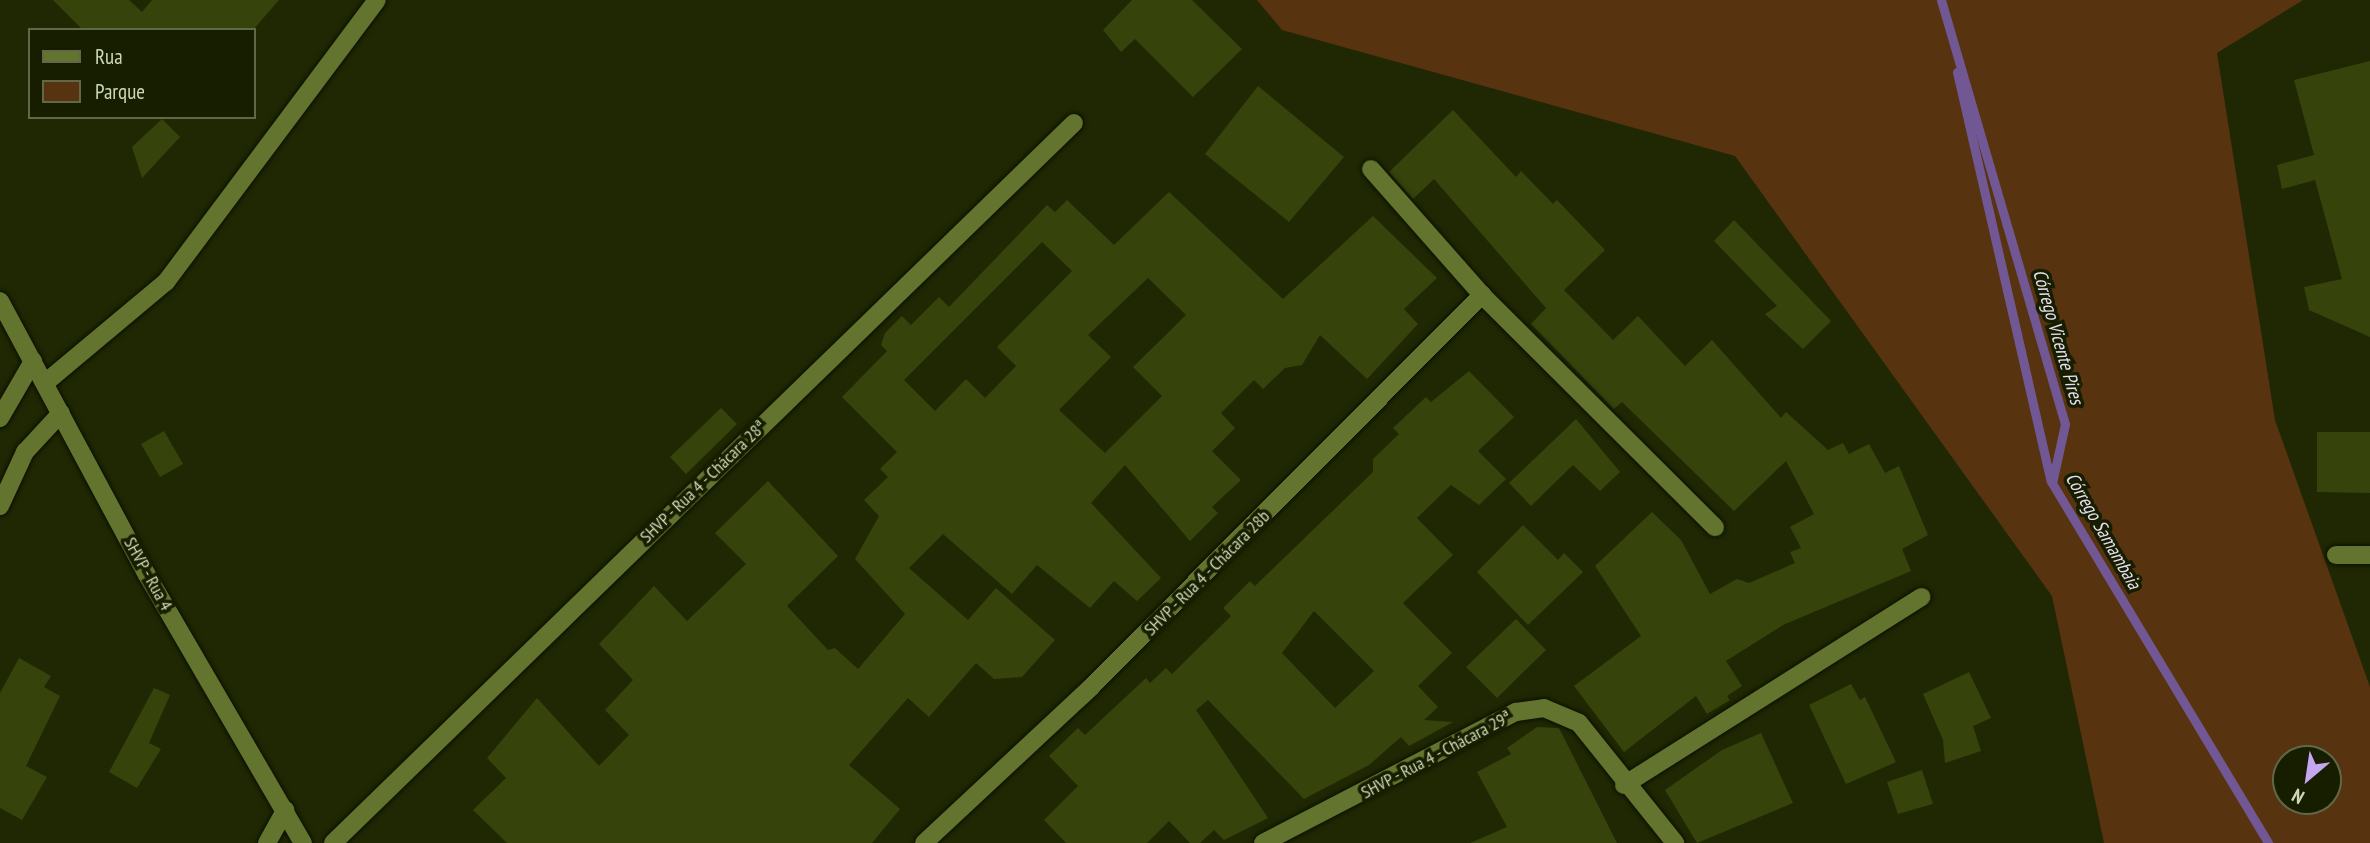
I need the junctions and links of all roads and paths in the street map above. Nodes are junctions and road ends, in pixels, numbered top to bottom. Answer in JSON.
{"nodes":[{"id":1,"x":377,"y":0,"type":"edge"},
{"id":2,"x":1074,"y":123,"type":"dead end"},
{"id":3,"x":1371,"y":169,"type":"dead end"},
{"id":4,"x":1482,"y":295,"type":"junction"},
{"id":5,"x":0,"y":301,"type":"edge"},
{"id":6,"x":33,"y":361,"type":"junction"},
{"id":7,"x":45,"y":383,"type":"junction"},
{"id":8,"x":61,"y":413,"type":"junction"},
{"id":9,"x":0,"y":418,"type":"edge"},
{"id":10,"x":0,"y":506,"type":"edge"},
{"id":11,"x":1715,"y":527,"type":"dead end"},
{"id":12,"x":2336,"y":555,"type":"dead end"},
{"id":13,"x":2370,"y":555,"type":"edge"},
{"id":14,"x":1921,"y":597,"type":"dead end"},
{"id":15,"x":1624,"y":785,"type":"junction"},
{"id":16,"x":285,"y":810,"type":"junction"},
{"id":17,"x":267,"y":843,"type":"edge"},
{"id":18,"x":303,"y":843,"type":"edge"},
{"id":19,"x":334,"y":843,"type":"edge"},
{"id":20,"x":923,"y":843,"type":"edge"},
{"id":21,"x":1263,"y":843,"type":"edge"},
{"id":22,"x":1675,"y":843,"type":"edge"}],
"edges":[{"from":1,"to":7,"type":"street"},
{"from":2,"to":19,"type":"street","name":"SHVP - Rua 4 - Chácara 28ª"},
{"from":3,"to":4,"type":"street"},
{"from":4,"to":11,"type":"street"},
{"from":4,"to":20,"type":"street","name":"SHVP - Rua 4 - Chácara 28b"},
{"from":5,"to":6,"type":"street","name":"SHVP - Rua 4"},
{"from":6,"to":7,"type":"street","name":"SHVP - Rua 4"},
{"from":6,"to":9,"type":"street"},
{"from":7,"to":8,"type":"street","name":"SHVP - Rua 4"},
{"from":8,"to":10,"type":"street"},
{"from":8,"to":16,"type":"street","name":"SHVP - Rua 4"},
{"from":12,"to":13,"type":"street"},
{"from":14,"to":15,"type":"street"},
{"from":15,"to":21,"type":"street","name":"SHVP - Rua 4 - Chácara 29ª"},
{"from":15,"to":22,"type":"street","name":"SHVP - Rua 4 - Chácara 29ª"},
{"from":16,"to":17,"type":"street"},
{"from":16,"to":18,"type":"street","name":"SHVP - Rua 4"}]}
